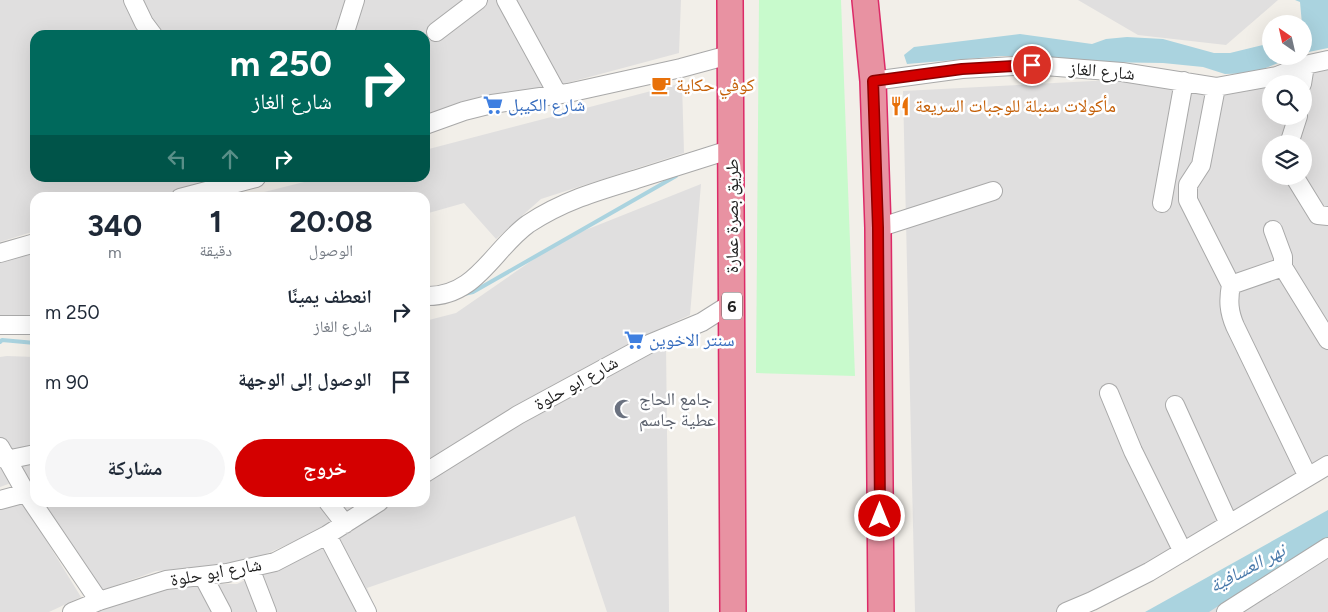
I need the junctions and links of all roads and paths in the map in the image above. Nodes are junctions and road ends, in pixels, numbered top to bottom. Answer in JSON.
{"nodes":[{"id":1,"x":133,"y":0,"type":"edge"},
{"id":2,"x":355,"y":0,"type":"edge"},
{"id":3,"x":478,"y":0,"type":"edge"},
{"id":4,"x":506,"y":0,"type":"edge"},
{"id":5,"x":730,"y":0,"type":"edge"},
{"id":6,"x":865,"y":0,"type":"edge"},
{"id":7,"x":149,"y":30,"type":"edge"},
{"id":8,"x":346,"y":30,"type":"edge"},
{"id":9,"x":436,"y":32,"type":"dead end"},
{"id":10,"x":729,"y":55,"type":"junction"},
{"id":11,"x":1328,"y":60,"type":"edge"},
{"id":12,"x":1312,"y":63,"type":"edge"},
{"id":13,"x":1305,"y":65,"type":"joint"},
{"id":14,"x":1303,"y":75,"type":"edge"},
{"id":15,"x":873,"y":81,"type":"junction"},
{"id":16,"x":1184,"y":81,"type":"junction"},
{"id":17,"x":1216,"y":87,"type":"junction"},
{"id":18,"x":558,"y":95,"type":"junction"},
{"id":19,"x":430,"y":123,"type":"edge"},
{"id":20,"x":732,"y":149,"type":"junction"},
{"id":21,"x":241,"y":182,"type":"edge"},
{"id":22,"x":1300,"y":185,"type":"edge"},
{"id":23,"x":993,"y":191,"type":"dead end"},
{"id":24,"x":203,"y":192,"type":"edge"},
{"id":25,"x":1162,"y":203,"type":"dead end"},
{"id":26,"x":1328,"y":216,"type":"edge"},
{"id":27,"x":878,"y":228,"type":"junction"},
{"id":28,"x":1273,"y":230,"type":"dead end"},
{"id":29,"x":30,"y":244,"type":"edge"},
{"id":30,"x":0,"y":253,"type":"edge"},
{"id":31,"x":1283,"y":267,"type":"junction"},
{"id":32,"x":1231,"y":285,"type":"junction"},
{"id":33,"x":430,"y":295,"type":"edge"},
{"id":34,"x":732,"y":303,"type":"junction"},
{"id":35,"x":0,"y":325,"type":"edge"},
{"id":36,"x":30,"y":325,"type":"edge"},
{"id":37,"x":1328,"y":340,"type":"edge"},
{"id":38,"x":1109,"y":393,"type":"dead end"},
{"id":39,"x":1174,"y":405,"type":"dead end"},
{"id":40,"x":3,"y":454,"type":"edge"},
{"id":41,"x":30,"y":454,"type":"edge"},
{"id":42,"x":1328,"y":465,"type":"edge"},
{"id":43,"x":430,"y":470,"type":"edge"},
{"id":44,"x":1308,"y":477,"type":"junction"},
{"id":45,"x":26,"y":493,"type":"junction"},
{"id":46,"x":30,"y":499,"type":"edge"},
{"id":47,"x":0,"y":500,"type":"edge"},
{"id":48,"x":35,"y":507,"type":"edge"},
{"id":49,"x":332,"y":507,"type":"edge"},
{"id":50,"x":371,"y":507,"type":"edge"},
{"id":51,"x":345,"y":524,"type":"junction"},
{"id":52,"x":1229,"y":524,"type":"junction"},
{"id":53,"x":327,"y":535,"type":"junction"},
{"id":54,"x":1328,"y":547,"type":"edge"},
{"id":55,"x":1183,"y":552,"type":"junction"},
{"id":56,"x":250,"y":568,"type":"junction"},
{"id":57,"x":203,"y":576,"type":"junction"},
{"id":58,"x":99,"y":601,"type":"junction"},
{"id":59,"x":72,"y":612,"type":"edge"},
{"id":60,"x":222,"y":612,"type":"edge"},
{"id":61,"x":267,"y":612,"type":"edge"},
{"id":62,"x":367,"y":612,"type":"edge"},
{"id":63,"x":733,"y":612,"type":"edge"},
{"id":64,"x":881,"y":612,"type":"edge"},
{"id":65,"x":1066,"y":612,"type":"edge"},
{"id":66,"x":1226,"y":612,"type":"edge"}],
"edges":[{"from":1,"to":7,"type":"street"},
{"from":2,"to":8,"type":"street"},
{"from":3,"to":9,"type":"street"},
{"from":4,"to":18,"type":"street"},
{"from":5,"to":10,"type":"highway","name":"طريق بصرة عمارة","number":"6"},
{"from":6,"to":15,"type":"highway"},
{"from":10,"to":18,"type":"street"},
{"from":10,"to":20,"type":"highway","name":"طريق بصرة عمارة","number":"6"},
{"from":11,"to":12,"type":"street","name":"شارع الغاز"},
{"from":13,"to":14,"type":"street"},
{"from":13,"to":17,"type":"street","name":"شارع الغاز"},
{"from":15,"to":16,"type":"street","name":"شارع الغاز"},
{"from":15,"to":27,"type":"highway"},
{"from":16,"to":17,"type":"street","name":"شارع الغاز"},
{"from":16,"to":25,"type":"street"},
{"from":17,"to":32,"type":"street"},
{"from":18,"to":19,"type":"street"},
{"from":20,"to":33,"type":"street"},
{"from":20,"to":34,"type":"highway","name":"طريق بصرة عمارة","number":"6"},
{"from":21,"to":24,"type":"street"},
{"from":22,"to":26,"type":"street"},
{"from":23,"to":27,"type":"street"},
{"from":27,"to":64,"type":"highway"},
{"from":28,"to":31,"type":"street"},
{"from":29,"to":30,"type":"street"},
{"from":31,"to":32,"type":"street"},
{"from":31,"to":37,"type":"street"},
{"from":32,"to":44,"type":"street"},
{"from":34,"to":43,"type":"street","name":"شارع ابو حلوة"},
{"from":34,"to":63,"type":"highway","name":"طريق بصرة عمارة","number":"6"},
{"from":35,"to":36,"type":"street"},
{"from":38,"to":55,"type":"street"},
{"from":39,"to":52,"type":"street"},
{"from":40,"to":41,"type":"street"},
{"from":40,"to":45,"type":"street"},
{"from":42,"to":44,"type":"street"},
{"from":44,"to":52,"type":"street"},
{"from":45,"to":46,"type":"street"},
{"from":45,"to":47,"type":"street"},
{"from":48,"to":58,"type":"street"},
{"from":49,"to":51,"type":"street"},
{"from":50,"to":51,"type":"street","name":"شارع ابو حلوة"},
{"from":51,"to":53,"type":"street","name":"شارع ابو حلوة"},
{"from":52,"to":55,"type":"street"},
{"from":53,"to":56,"type":"street","name":"شارع ابو حلوة"},
{"from":53,"to":62,"type":"street"},
{"from":54,"to":66,"type":"street"},
{"from":55,"to":65,"type":"street"},
{"from":56,"to":57,"type":"street","name":"شارع ابو حلوة"},
{"from":56,"to":61,"type":"street"},
{"from":57,"to":58,"type":"street","name":"شارع ابو حلوة"},
{"from":57,"to":60,"type":"street"},
{"from":58,"to":59,"type":"street","name":"شارع ابو حلوة"}]}
